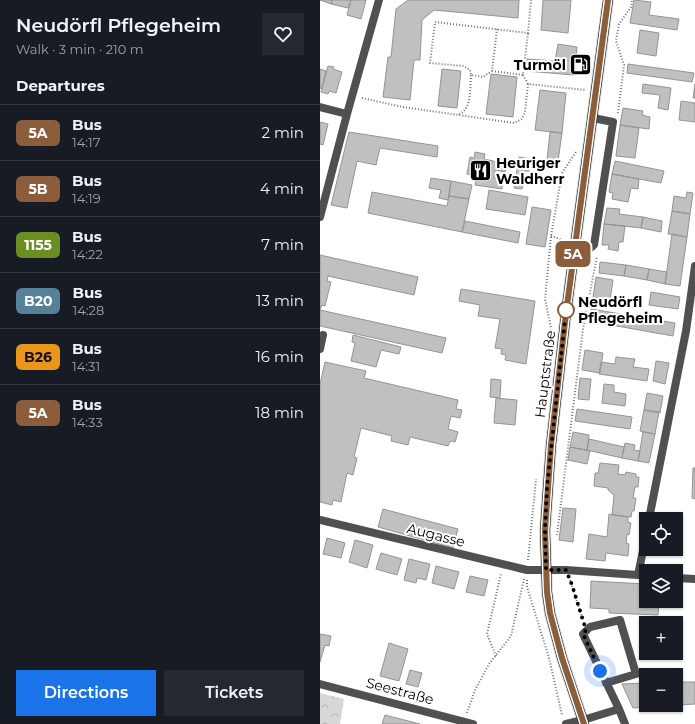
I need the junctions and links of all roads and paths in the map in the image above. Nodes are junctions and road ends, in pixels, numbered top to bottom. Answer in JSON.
{"nodes":[{"id":1,"x":379,"y":0,"type":"edge"},
{"id":2,"x":531,"y":0,"type":"edge"},
{"id":3,"x":608,"y":0,"type":"edge"},
{"id":4,"x":632,"y":0,"type":"edge"},
{"id":5,"x":497,"y":29,"type":"junction"},
{"id":6,"x":528,"y":33,"type":"junction"},
{"id":7,"x":492,"y":71,"type":"junction"},
{"id":8,"x":471,"y":75,"type":"junction"},
{"id":9,"x":523,"y":75,"type":"junction"},
{"id":10,"x":528,"y":84,"type":"junction"},
{"id":11,"x":588,"y":90,"type":"dead end"},
{"id":12,"x":352,"y":96,"type":"junction"},
{"id":13,"x":320,"y":107,"type":"edge"},
{"id":14,"x":347,"y":114,"type":"junction"},
{"id":15,"x":458,"y":115,"type":"junction"},
{"id":16,"x":593,"y":118,"type":"junction"},
{"id":17,"x":618,"y":118,"type":"dead end"},
{"id":18,"x":562,"y":172,"type":"dead end"},
{"id":19,"x":320,"y":217,"type":"edge"},
{"id":20,"x":574,"y":253,"type":"junction"},
{"id":21,"x":597,"y":253,"type":"dead end"},
{"id":22,"x":695,"y":266,"type":"edge"},
{"id":23,"x":323,"y":335,"type":"dead end"},
{"id":24,"x":553,"y":339,"type":"dead end"},
{"id":25,"x":320,"y":349,"type":"edge"},
{"id":26,"x":536,"y":478,"type":"dead end"},
{"id":27,"x":650,"y":512,"type":"edge"},
{"id":28,"x":320,"y":520,"type":"edge"},
{"id":29,"x":557,"y":541,"type":"dead end"},
{"id":30,"x":503,"y":565,"type":"junction"},
{"id":31,"x":527,"y":570,"type":"junction"},
{"id":32,"x":546,"y":570,"type":"junction"},
{"id":33,"x":566,"y":570,"type":"junction"},
{"id":34,"x":639,"y":575,"type":"edge"},
{"id":35,"x":683,"y":578,"type":"edge"},
{"id":36,"x":695,"y":579,"type":"edge"},
{"id":37,"x":586,"y":630,"type":"junction"},
{"id":38,"x":496,"y":656,"type":"junction"},
{"id":39,"x":606,"y":683,"type":"junction"},
{"id":40,"x":320,"y":684,"type":"edge"},
{"id":41,"x":619,"y":709,"type":"junction"},
{"id":42,"x":564,"y":721,"type":"edge"},
{"id":43,"x":464,"y":722,"type":"junction"},
{"id":44,"x":584,"y":722,"type":"edge"},
{"id":45,"x":473,"y":724,"type":"edge"},
{"id":46,"x":624,"y":724,"type":"edge"}],
"edges":[{"from":1,"to":12,"type":"street"},
{"from":2,"to":6,"type":"path"},
{"from":3,"to":16,"type":"main road","name":"Hauptstraße"},
{"from":4,"to":17,"type":"path"},
{"from":5,"to":6,"type":"path"},
{"from":5,"to":7,"type":"path"},
{"from":5,"to":8,"type":"path"},
{"from":6,"to":9,"type":"path"},
{"from":7,"to":8,"type":"path"},
{"from":7,"to":9,"type":"path"},
{"from":8,"to":15,"type":"path"},
{"from":9,"to":10,"type":"path"},
{"from":10,"to":11,"type":"path"},
{"from":10,"to":15,"type":"path"},
{"from":12,"to":14,"type":"street"},
{"from":12,"to":15,"type":"path"},
{"from":13,"to":14,"type":"street"},
{"from":14,"to":19,"type":"street"},
{"from":16,"to":20,"type":"main road","name":"Hauptstraße"},
{"from":16,"to":20,"type":"street"},
{"from":18,"to":24,"type":"path"},
{"from":20,"to":32,"type":"main road","name":"Hauptstraße"},
{"from":21,"to":29,"type":"path"},
{"from":22,"to":27,"type":"street"},
{"from":23,"to":25,"type":"street"},
{"from":26,"to":31,"type":"path"},
{"from":28,"to":30,"type":"street","name":"Augasse"},
{"from":30,"to":31,"type":"street","name":"Augasse"},
{"from":30,"to":38,"type":"path"},
{"from":31,"to":32,"type":"street","name":"Augasse"},
{"from":31,"to":38,"type":"path"},
{"from":31,"to":42,"type":"path"},
{"from":32,"to":33,"type":"street","name":"Augasse"},
{"from":32,"to":44,"type":"main road","name":"Hauptstraße"},
{"from":33,"to":34,"type":"street","name":"Augasse"},
{"from":33,"to":37,"type":"path"},
{"from":35,"to":36,"type":"street"},
{"from":37,"to":39,"type":"street"},
{"from":37,"to":39,"type":"street"},
{"from":38,"to":43,"type":"path"},
{"from":39,"to":41,"type":"street"},
{"from":40,"to":43,"type":"street","name":"Seestraße"},
{"from":41,"to":44,"type":"street"},
{"from":41,"to":46,"type":"street"},
{"from":42,"to":44,"type":"street"},
{"from":43,"to":45,"type":"street","name":"Seestraße"}]}
